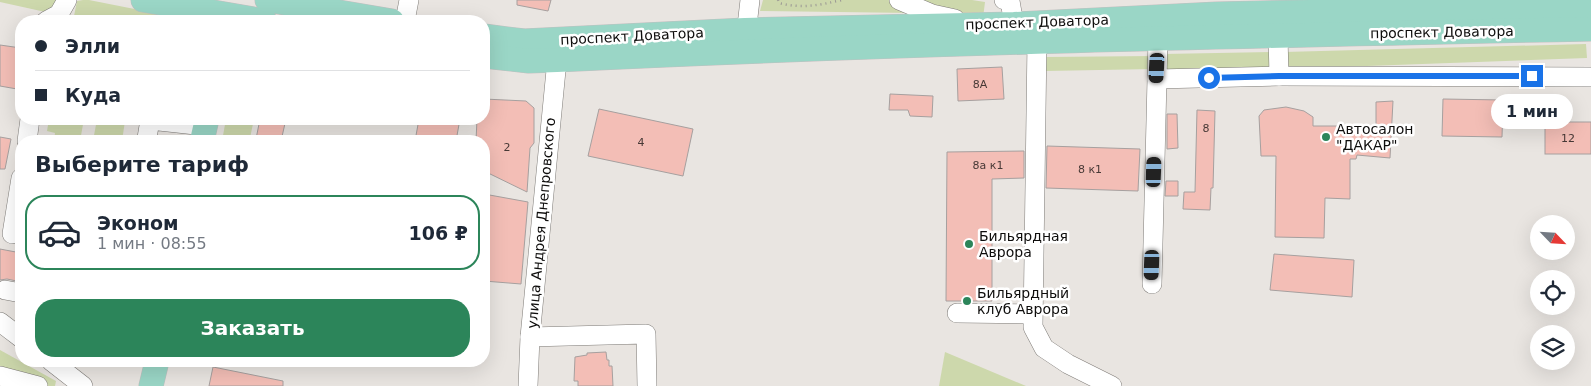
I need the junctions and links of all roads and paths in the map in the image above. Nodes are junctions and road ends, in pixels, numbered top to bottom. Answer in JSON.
{"nodes":[{"id":1,"x":67,"y":0,"type":"edge"},
{"id":2,"x":143,"y":0,"type":"edge"},
{"id":3,"x":267,"y":0,"type":"edge"},
{"id":4,"x":409,"y":0,"type":"edge"},
{"id":5,"x":750,"y":0,"type":"edge"},
{"id":6,"x":778,"y":0,"type":"edge"},
{"id":7,"x":842,"y":0,"type":"edge"},
{"id":8,"x":899,"y":0,"type":"edge"},
{"id":9,"x":1008,"y":0,"type":"edge"},
{"id":10,"x":1557,"y":3,"type":"edge"},
{"id":11,"x":1494,"y":4,"type":"edge"},
{"id":12,"x":228,"y":12,"type":"edge"},
{"id":13,"x":1589,"y":14,"type":"edge"},
{"id":14,"x":57,"y":15,"type":"edge"},
{"id":15,"x":240,"y":15,"type":"edge"},
{"id":16,"x":356,"y":15,"type":"edge"},
{"id":17,"x":406,"y":15,"type":"edge"},
{"id":18,"x":1014,"y":24,"type":"junction"},
{"id":19,"x":984,"y":25,"type":"junction"},
{"id":20,"x":1278,"y":35,"type":"junction"},
{"id":21,"x":490,"y":37,"type":"edge"},
{"id":22,"x":1158,"y":38,"type":"junction"},
{"id":23,"x":745,"y":41,"type":"junction"},
{"id":24,"x":1037,"y":42,"type":"junction"},
{"id":25,"x":490,"y":57,"type":"edge"},
{"id":26,"x":557,"y":60,"type":"junction"},
{"id":27,"x":1279,"y":76,"type":"junction"},
{"id":28,"x":1591,"y":77,"type":"edge"},
{"id":29,"x":1157,"y":79,"type":"junction"},
{"id":30,"x":181,"y":125,"type":"edge"},
{"id":31,"x":205,"y":129,"type":"edge"},
{"id":32,"x":15,"y":212,"type":"edge"},
{"id":33,"x":11,"y":234,"type":"edge"},
{"id":34,"x":1152,"y":284,"type":"dead end"},
{"id":35,"x":957,"y":313,"type":"dead end"},
{"id":36,"x":1033,"y":314,"type":"junction"},
{"id":37,"x":0,"y":322,"type":"edge"},
{"id":38,"x":15,"y":333,"type":"edge"},
{"id":39,"x":530,"y":337,"type":"junction"},
{"id":40,"x":59,"y":367,"type":"edge"},
{"id":41,"x":156,"y":367,"type":"edge"},
{"id":42,"x":0,"y":376,"type":"edge"},
{"id":43,"x":38,"y":386,"type":"edge"},
{"id":44,"x":83,"y":386,"type":"edge"},
{"id":45,"x":151,"y":386,"type":"edge"},
{"id":46,"x":528,"y":386,"type":"edge"},
{"id":47,"x":647,"y":386,"type":"edge"},
{"id":48,"x":1112,"y":386,"type":"edge"}],
"edges":[{"from":1,"to":14,"type":"street"},
{"from":2,"to":12,"type":"main road"},
{"from":3,"to":16,"type":"main road"},
{"from":4,"to":17,"type":"street"},
{"from":5,"to":23,"type":"street"},
{"from":6,"to":7,"type":"path"},
{"from":8,"to":19,"type":"street"},
{"from":9,"to":18,"type":"street"},
{"from":10,"to":11,"type":"main road","name":"проспект Доватора"},
{"from":10,"to":13,"type":"main road","name":"проспект Доватора"},
{"from":11,"to":18,"type":"main road","name":"проспект Доватора"},
{"from":12,"to":15,"type":"main road"},
{"from":13,"to":20,"type":"main road","name":"проспект Доватора"},
{"from":18,"to":19,"type":"main road","name":"проспект Доватора"},
{"from":19,"to":23,"type":"main road","name":"проспект Доватора"},
{"from":20,"to":22,"type":"main road","name":"проспект Доватора"},
{"from":20,"to":27,"type":"street"},
{"from":21,"to":23,"type":"main road","name":"проспект Доватора"},
{"from":22,"to":24,"type":"main road","name":"проспект Доватора"},
{"from":22,"to":29,"type":"street"},
{"from":23,"to":24,"type":"main road","name":"проспект Доватора"},
{"from":23,"to":26,"type":"main road","name":"проспект Доватора"},
{"from":24,"to":36,"type":"street"},
{"from":25,"to":26,"type":"main road","name":"проспект Доватора"},
{"from":26,"to":39,"type":"street","name":"улица Андрея Днепровского"},
{"from":27,"to":28,"type":"street"},
{"from":27,"to":29,"type":"street"},
{"from":29,"to":34,"type":"street"},
{"from":30,"to":31,"type":"street"},
{"from":32,"to":33,"type":"street"},
{"from":35,"to":36,"type":"street"},
{"from":36,"to":48,"type":"street"},
{"from":37,"to":38,"type":"street"},
{"from":39,"to":46,"type":"street","name":"улица Андрея Днепровского"},
{"from":39,"to":47,"type":"street"},
{"from":40,"to":44,"type":"street"},
{"from":41,"to":45,"type":"main road"},
{"from":42,"to":43,"type":"street"}]}
